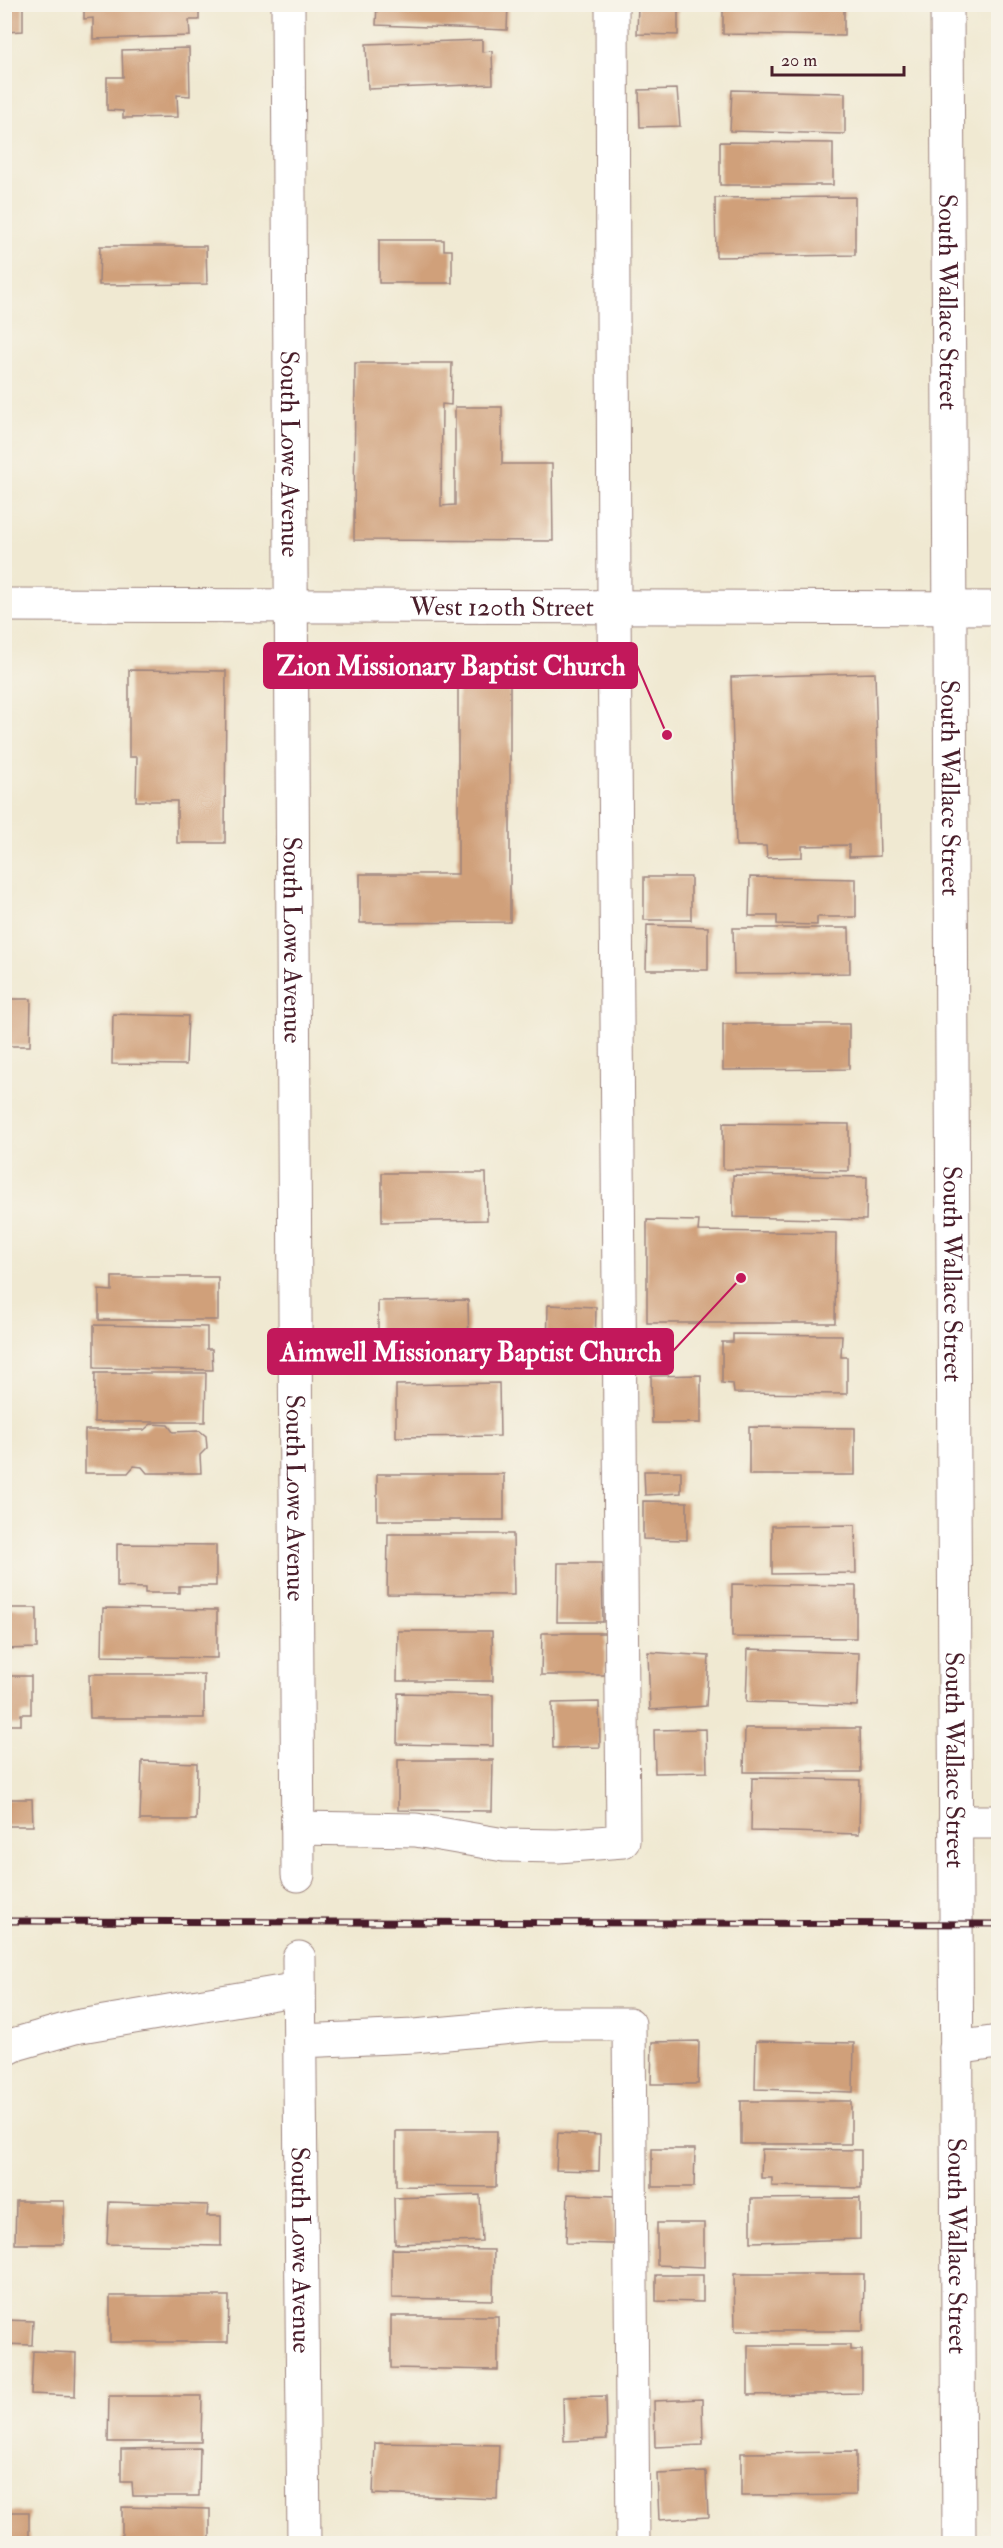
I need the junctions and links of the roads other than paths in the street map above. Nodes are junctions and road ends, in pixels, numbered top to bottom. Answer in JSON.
{"nodes":[{"id":1,"x":288,"y":4,"type":"edge"},
{"id":2,"x":612,"y":4,"type":"edge"},
{"id":3,"x":947,"y":4,"type":"edge"},
{"id":4,"x":4,"y":605,"type":"edge"},
{"id":5,"x":290,"y":606,"type":"junction"},
{"id":6,"x":614,"y":607,"type":"junction"},
{"id":7,"x":949,"y":608,"type":"junction"},
{"id":8,"x":999,"y":608,"type":"edge"},
{"id":9,"x":955,"y":1822,"type":"junction"},
{"id":10,"x":999,"y":1822,"type":"edge"},
{"id":11,"x":298,"y":1828,"type":"junction"},
{"id":12,"x":298,"y":1875,"type":"dead end"},
{"id":13,"x":300,"y":2041,"type":"junction"},
{"id":14,"x":999,"y":2042,"type":"edge"},
{"id":15,"x":956,"y":2048,"type":"junction"},
{"id":16,"x":4,"y":2050,"type":"edge"},
{"id":17,"x":304,"y":2544,"type":"edge"},
{"id":18,"x":633,"y":2544,"type":"edge"},
{"id":19,"x":959,"y":2544,"type":"edge"}],
"edges":[{"from":1,"to":5,"type":"street","name":"South Lowe Avenue"},
{"from":2,"to":6,"type":"street"},
{"from":3,"to":7,"type":"street","name":"South Wallace Street"},
{"from":4,"to":5,"type":"street","name":"West 120th Street"},
{"from":5,"to":6,"type":"street","name":"West 120th Street"},
{"from":5,"to":11,"type":"street","name":"South Lowe Avenue"},
{"from":6,"to":7,"type":"street","name":"West 120th Street"},
{"from":6,"to":11,"type":"street"},
{"from":7,"to":8,"type":"street","name":"West 120th Street"},
{"from":7,"to":9,"type":"street","name":"South Wallace Street"},
{"from":9,"to":10,"type":"street"},
{"from":9,"to":15,"type":"street","name":"South Wallace Street"},
{"from":11,"to":12,"type":"street","name":"South Lowe Avenue"},
{"from":13,"to":16,"type":"street","name":"South Lowe Avenue"},
{"from":13,"to":17,"type":"street","name":"South Lowe Avenue"},
{"from":13,"to":18,"type":"street"},
{"from":14,"to":15,"type":"street"},
{"from":15,"to":19,"type":"street","name":"South Wallace Street"}]}
